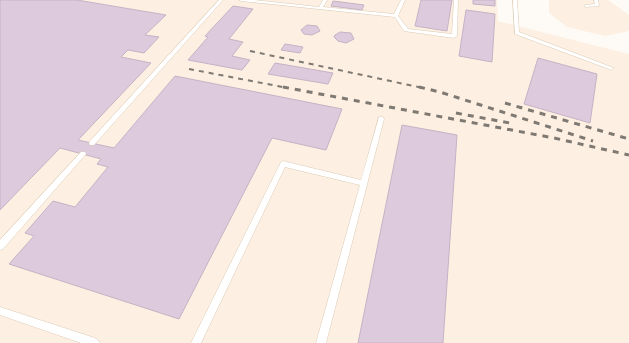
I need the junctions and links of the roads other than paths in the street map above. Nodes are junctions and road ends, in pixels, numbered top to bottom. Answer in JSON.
{"nodes":[{"id":1,"x":221,"y":0,"type":"edge"},
{"id":2,"x":242,"y":0,"type":"edge"},
{"id":3,"x":325,"y":0,"type":"edge"},
{"id":4,"x":403,"y":0,"type":"edge"},
{"id":5,"x":456,"y":0,"type":"edge"},
{"id":6,"x":515,"y":0,"type":"edge"},
{"id":7,"x":596,"y":0,"type":"edge"},
{"id":8,"x":587,"y":6,"type":"dead end"},
{"id":9,"x":320,"y":8,"type":"junction"},
{"id":10,"x":396,"y":16,"type":"junction"},
{"id":11,"x":611,"y":68,"type":"dead end"},
{"id":12,"x":381,"y":120,"type":"dead end"},
{"id":13,"x":92,"y":143,"type":"dead end"},
{"id":14,"x":83,"y":154,"type":"dead end"},
{"id":15,"x":364,"y":183,"type":"junction"},
{"id":16,"x":0,"y":246,"type":"edge"},
{"id":17,"x":0,"y":311,"type":"edge"},
{"id":18,"x":95,"y":343,"type":"edge"},
{"id":19,"x":196,"y":343,"type":"edge"},
{"id":20,"x":321,"y":343,"type":"edge"}],
"edges":[{"from":1,"to":13,"type":"lane"},
{"from":2,"to":9,"type":"lane"},
{"from":3,"to":9,"type":"lane"},
{"from":4,"to":10,"type":"lane"},
{"from":5,"to":10,"type":"lane"},
{"from":6,"to":11,"type":"lane"},
{"from":7,"to":8,"type":"lane"},
{"from":9,"to":10,"type":"lane"},
{"from":12,"to":15,"type":"lane"},
{"from":14,"to":16,"type":"lane"},
{"from":15,"to":19,"type":"lane"},
{"from":15,"to":20,"type":"lane"},
{"from":17,"to":18,"type":"lane"}]}
